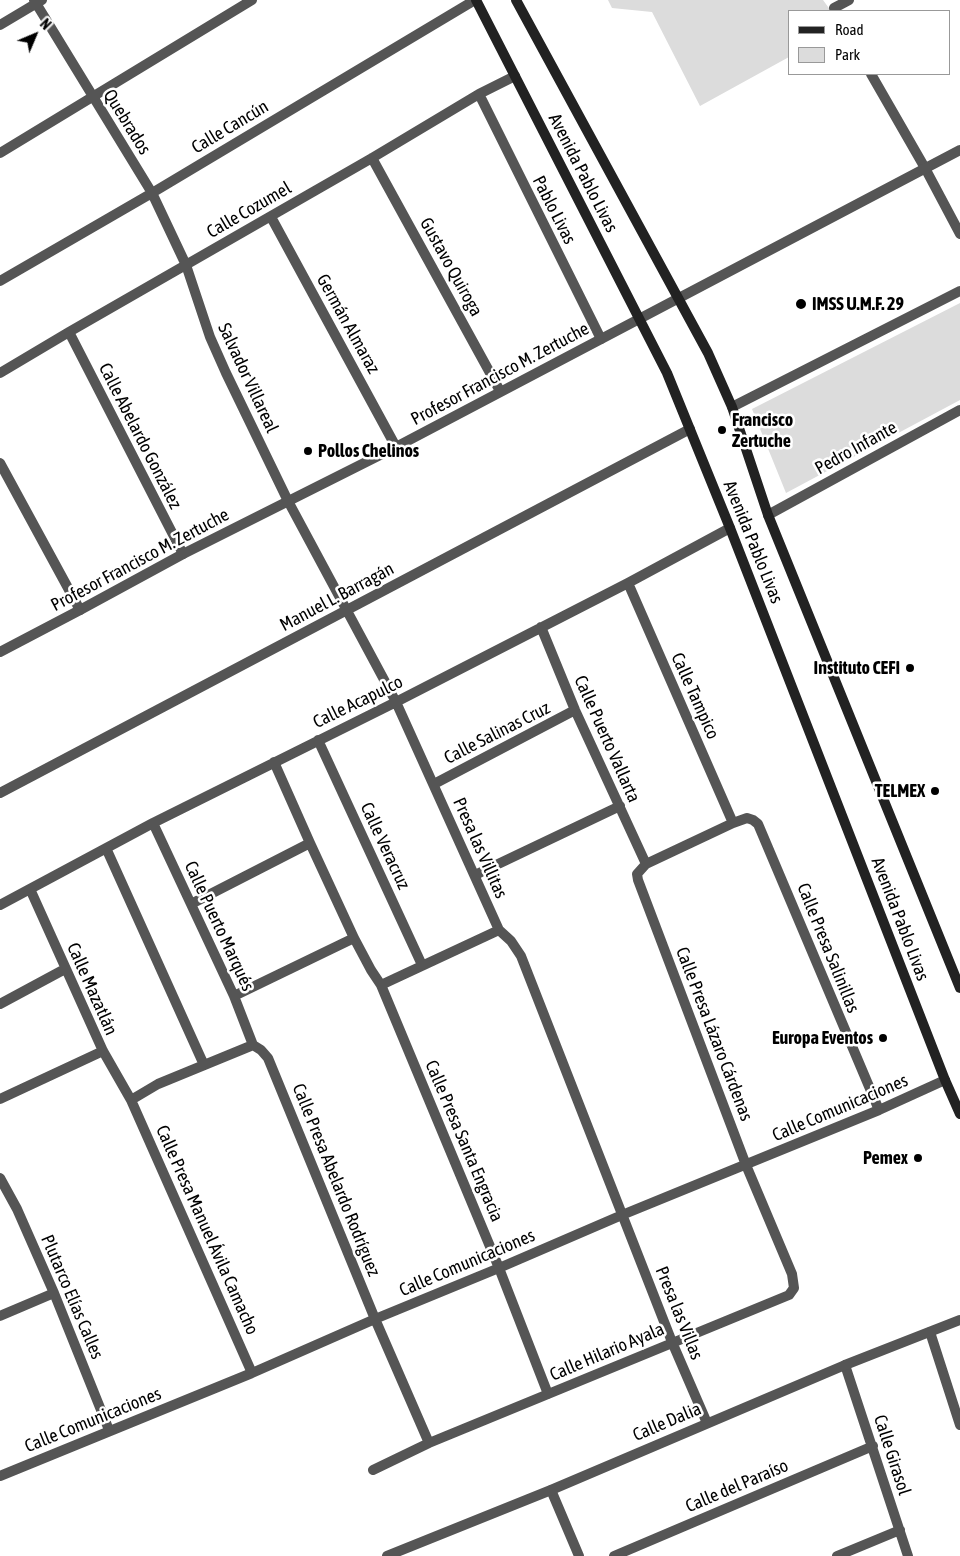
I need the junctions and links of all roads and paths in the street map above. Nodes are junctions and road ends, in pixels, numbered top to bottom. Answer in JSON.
{"nodes":[{"id":1,"x":252,"y":0,"type":"edge"},
{"id":2,"x":475,"y":0,"type":"edge"},
{"id":3,"x":516,"y":0,"type":"edge"},
{"id":4,"x":849,"y":0,"type":"edge"},
{"id":5,"x":38,"y":1,"type":"edge"},
{"id":6,"x":833,"y":7,"type":"edge"},
{"id":7,"x":0,"y":25,"type":"edge"},
{"id":8,"x":872,"y":75,"type":"edge"},
{"id":9,"x":515,"y":76,"type":"junction"},
{"id":10,"x":479,"y":94,"type":"junction"},
{"id":11,"x":92,"y":97,"type":"junction"},
{"id":12,"x":960,"y":150,"type":"edge"},
{"id":13,"x":0,"y":153,"type":"edge"},
{"id":14,"x":372,"y":158,"type":"junction"},
{"id":15,"x":925,"y":168,"type":"junction"},
{"id":16,"x":152,"y":193,"type":"junction"},
{"id":17,"x":271,"y":217,"type":"junction"},
{"id":18,"x":960,"y":234,"type":"edge"},
{"id":19,"x":186,"y":265,"type":"junction"},
{"id":20,"x":0,"y":280,"type":"edge"},
{"id":21,"x":960,"y":291,"type":"edge"},
{"id":22,"x":679,"y":297,"type":"junction"},
{"id":23,"x":640,"y":318,"type":"junction"},
{"id":24,"x":69,"y":332,"type":"junction"},
{"id":25,"x":601,"y":339,"type":"junction"},
{"id":26,"x":0,"y":373,"type":"edge"},
{"id":27,"x":500,"y":391,"type":"junction"},
{"id":28,"x":732,"y":407,"type":"junction"},
{"id":29,"x":960,"y":410,"type":"edge"},
{"id":30,"x":690,"y":429,"type":"junction"},
{"id":31,"x":396,"y":447,"type":"junction"},
{"id":32,"x":0,"y":462,"type":"edge"},
{"id":33,"x":288,"y":501,"type":"junction"},
{"id":34,"x":768,"y":515,"type":"junction"},
{"id":35,"x":730,"y":528,"type":"junction"},
{"id":36,"x":183,"y":554,"type":"junction"},
{"id":37,"x":628,"y":582,"type":"junction"},
{"id":38,"x":80,"y":610,"type":"junction"},
{"id":39,"x":346,"y":610,"type":"junction"},
{"id":40,"x":541,"y":627,"type":"junction"},
{"id":41,"x":0,"y":652,"type":"edge"},
{"id":42,"x":396,"y":702,"type":"junction"},
{"id":43,"x":575,"y":710,"type":"junction"},
{"id":44,"x":318,"y":740,"type":"junction"},
{"id":45,"x":274,"y":762,"type":"junction"},
{"id":46,"x":434,"y":784,"type":"junction"},
{"id":47,"x":0,"y":793,"type":"edge"},
{"id":48,"x":620,"y":806,"type":"junction"},
{"id":49,"x":153,"y":823,"type":"junction"},
{"id":50,"x":733,"y":823,"type":"junction"},
{"id":51,"x":310,"y":843,"type":"junction"},
{"id":52,"x":106,"y":848,"type":"junction"},
{"id":53,"x":646,"y":864,"type":"junction"},
{"id":54,"x":475,"y":875,"type":"junction"},
{"id":55,"x":30,"y":890,"type":"junction"},
{"id":56,"x":191,"y":904,"type":"junction"},
{"id":57,"x":0,"y":905,"type":"edge"},
{"id":58,"x":499,"y":930,"type":"junction"},
{"id":59,"x":354,"y":938,"type":"junction"},
{"id":60,"x":422,"y":965,"type":"junction"},
{"id":61,"x":65,"y":969,"type":"junction"},
{"id":62,"x":381,"y":985,"type":"junction"},
{"id":63,"x":960,"y":988,"type":"edge"},
{"id":64,"x":234,"y":996,"type":"junction"},
{"id":65,"x":0,"y":1004,"type":"edge"},
{"id":66,"x":253,"y":1045,"type":"junction"},
{"id":67,"x":102,"y":1051,"type":"junction"},
{"id":68,"x":204,"y":1065,"type":"junction"},
{"id":69,"x":945,"y":1080,"type":"junction"},
{"id":70,"x":0,"y":1099,"type":"edge"},
{"id":71,"x":131,"y":1100,"type":"junction"},
{"id":72,"x":879,"y":1110,"type":"junction"},
{"id":73,"x":960,"y":1114,"type":"edge"},
{"id":74,"x":746,"y":1165,"type":"junction"},
{"id":75,"x":0,"y":1178,"type":"edge"},
{"id":76,"x":622,"y":1215,"type":"junction"},
{"id":77,"x":499,"y":1268,"type":"junction"},
{"id":78,"x":794,"y":1288,"type":"joint"},
{"id":79,"x":54,"y":1293,"type":"junction"},
{"id":80,"x":0,"y":1316,"type":"edge"},
{"id":81,"x":375,"y":1319,"type":"junction"},
{"id":82,"x":960,"y":1320,"type":"edge"},
{"id":83,"x":930,"y":1332,"type":"junction"},
{"id":84,"x":672,"y":1342,"type":"junction"},
{"id":85,"x":846,"y":1365,"type":"junction"},
{"id":86,"x":252,"y":1373,"type":"junction"},
{"id":87,"x":548,"y":1394,"type":"junction"},
{"id":88,"x":706,"y":1423,"type":"junction"},
{"id":89,"x":960,"y":1424,"type":"edge"},
{"id":90,"x":109,"y":1430,"type":"junction"},
{"id":91,"x":429,"y":1443,"type":"junction"},
{"id":92,"x":873,"y":1446,"type":"junction"},
{"id":93,"x":373,"y":1470,"type":"dead end"},
{"id":94,"x":0,"y":1476,"type":"edge"},
{"id":95,"x":551,"y":1490,"type":"junction"},
{"id":96,"x":900,"y":1530,"type":"junction"},
{"id":97,"x":387,"y":1556,"type":"edge"},
{"id":98,"x":579,"y":1556,"type":"edge"},
{"id":99,"x":614,"y":1556,"type":"edge"},
{"id":100,"x":837,"y":1556,"type":"edge"},
{"id":101,"x":908,"y":1556,"type":"edge"}],
"edges":[{"from":1,"to":11,"type":"street"},
{"from":2,"to":9,"type":"main road","name":"Avenida Pablo Livas"},
{"from":2,"to":16,"type":"street","name":"Calle Cancún"},
{"from":3,"to":22,"type":"main road","name":"Avenida Pablo Livas"},
{"from":4,"to":6,"type":"street"},
{"from":5,"to":7,"type":"street"},
{"from":5,"to":11,"type":"street","name":"Quebrados"},
{"from":8,"to":15,"type":"street"},
{"from":9,"to":10,"type":"street","name":"Calle Cozumel"},
{"from":9,"to":23,"type":"main road","name":"Avenida Pablo Livas"},
{"from":10,"to":14,"type":"street","name":"Calle Cozumel"},
{"from":10,"to":25,"type":"street","name":"Pablo Livas"},
{"from":11,"to":13,"type":"street"},
{"from":11,"to":16,"type":"street","name":"Quebrados"},
{"from":12,"to":15,"type":"street","name":"Profesor Francisco M. Zertuche"},
{"from":14,"to":17,"type":"street","name":"Calle Cozumel"},
{"from":14,"to":27,"type":"street","name":"Gustavo Quiroga"},
{"from":15,"to":18,"type":"street"},
{"from":15,"to":22,"type":"street","name":"Profesor Francisco M. Zertuche"},
{"from":16,"to":19,"type":"street","name":"Quebrados"},
{"from":16,"to":20,"type":"street","name":"Calle Cancún"},
{"from":17,"to":19,"type":"street","name":"Calle Cozumel"},
{"from":17,"to":31,"type":"street","name":"Germán Almaraz"},
{"from":19,"to":24,"type":"street","name":"Calle Cozumel"},
{"from":19,"to":33,"type":"street","name":"Salvador Villareal"},
{"from":21,"to":28,"type":"street"},
{"from":22,"to":23,"type":"street","name":"Profesor Francisco M. Zertuche"},
{"from":22,"to":28,"type":"main road","name":"Avenida Pablo Livas"},
{"from":23,"to":25,"type":"street","name":"Profesor Francisco M. Zertuche"},
{"from":23,"to":30,"type":"main road","name":"Avenida Pablo Livas"},
{"from":24,"to":26,"type":"street","name":"Calle Cozumel"},
{"from":24,"to":36,"type":"street","name":"Calle Abelardo González"},
{"from":25,"to":27,"type":"street","name":"Profesor Francisco M. Zertuche"},
{"from":27,"to":31,"type":"street","name":"Profesor Francisco M. Zertuche"},
{"from":28,"to":34,"type":"main road","name":"Avenida Pablo Livas"},
{"from":29,"to":34,"type":"street","name":"Pedro Infante"},
{"from":30,"to":35,"type":"main road","name":"Avenida Pablo Livas"},
{"from":30,"to":39,"type":"street","name":"Manuel L. Barragán"},
{"from":31,"to":33,"type":"street","name":"Profesor Francisco M. Zertuche"},
{"from":32,"to":38,"type":"street"},
{"from":33,"to":36,"type":"street","name":"Profesor Francisco M. Zertuche"},
{"from":33,"to":39,"type":"street","name":"Presa las Villitas"},
{"from":34,"to":63,"type":"main road","name":"Avenida Pablo Livas"},
{"from":35,"to":37,"type":"street","name":"Calle Acapulco"},
{"from":35,"to":69,"type":"main road","name":"Avenida Pablo Livas"},
{"from":36,"to":38,"type":"street","name":"Profesor Francisco M. Zertuche"},
{"from":37,"to":40,"type":"street","name":"Calle Acapulco"},
{"from":37,"to":50,"type":"street","name":"Calle Tampico"},
{"from":38,"to":41,"type":"street","name":"Profesor Francisco M. Zertuche"},
{"from":39,"to":42,"type":"street","name":"Presa las Villitas"},
{"from":39,"to":47,"type":"street","name":"Manuel L. Barragán"},
{"from":40,"to":42,"type":"street","name":"Calle Acapulco"},
{"from":40,"to":43,"type":"street","name":"Calle Puerto Vallarta"},
{"from":42,"to":44,"type":"street","name":"Calle Acapulco"},
{"from":42,"to":46,"type":"street","name":"Presa las Villitas"},
{"from":43,"to":46,"type":"street","name":"Calle Salinas Cruz"},
{"from":43,"to":48,"type":"street","name":"Calle Puerto Vallarta"},
{"from":44,"to":45,"type":"street","name":"Calle Acapulco"},
{"from":44,"to":60,"type":"street","name":"Calle Veracruz"},
{"from":45,"to":49,"type":"street","name":"Calle Acapulco"},
{"from":45,"to":51,"type":"street"},
{"from":46,"to":54,"type":"street","name":"Presa las Villitas"},
{"from":48,"to":53,"type":"street","name":"Calle Puerto Vallarta"},
{"from":48,"to":54,"type":"street"},
{"from":49,"to":52,"type":"street","name":"Calle Acapulco"},
{"from":49,"to":56,"type":"street","name":"Calle Puerto Marqués"},
{"from":50,"to":53,"type":"street"},
{"from":50,"to":72,"type":"street","name":"Calle Presa Salinillas"},
{"from":51,"to":56,"type":"street"},
{"from":51,"to":59,"type":"street"},
{"from":52,"to":55,"type":"street","name":"Calle Acapulco"},
{"from":52,"to":68,"type":"street"},
{"from":53,"to":74,"type":"street","name":"Calle Presa Lázaro Cárdenas"},
{"from":54,"to":58,"type":"street","name":"Presa las Villitas"},
{"from":55,"to":57,"type":"street","name":"Calle Acapulco"},
{"from":55,"to":61,"type":"street","name":"Calle Mazatlán"},
{"from":56,"to":64,"type":"street","name":"Calle Puerto Marqués"},
{"from":58,"to":60,"type":"street"},
{"from":58,"to":76,"type":"street","name":"Presa las Villitas"},
{"from":59,"to":62,"type":"street"},
{"from":59,"to":64,"type":"street"},
{"from":60,"to":62,"type":"street"},
{"from":61,"to":65,"type":"street"},
{"from":61,"to":67,"type":"street","name":"Calle Mazatlán"},
{"from":62,"to":77,"type":"street","name":"Calle Presa Santa Engracia"},
{"from":64,"to":66,"type":"street","name":"Calle Puerto Marqués"},
{"from":66,"to":68,"type":"street"},
{"from":66,"to":81,"type":"street","name":"Calle Presa Abelardo Rodríguez"},
{"from":67,"to":70,"type":"street"},
{"from":67,"to":71,"type":"street","name":"Calle Mazatlán"},
{"from":68,"to":71,"type":"street"},
{"from":69,"to":72,"type":"street","name":"Calle Comunicaciones"},
{"from":69,"to":73,"type":"main road","name":"Avenida Pablo Livas"},
{"from":71,"to":86,"type":"street","name":"Calle Presa Manuel Ávila Camacho"},
{"from":72,"to":74,"type":"street","name":"Calle Comunicaciones"},
{"from":74,"to":76,"type":"street","name":"Calle Comunicaciones"},
{"from":74,"to":78,"type":"street","name":"Calle Presa Lázaro Cárdenas"},
{"from":75,"to":79,"type":"street","name":"Plutarco Elías Calles"},
{"from":76,"to":77,"type":"street","name":"Calle Comunicaciones"},
{"from":76,"to":84,"type":"street","name":"Presa las Villas"},
{"from":77,"to":81,"type":"street","name":"Calle Comunicaciones"},
{"from":77,"to":87,"type":"street","name":"Calle Presa Santa Engracia"},
{"from":78,"to":84,"type":"street","name":"Calle Hilario Ayala"},
{"from":79,"to":80,"type":"street"},
{"from":79,"to":90,"type":"street","name":"Plutarco Elías Calles"},
{"from":81,"to":86,"type":"street","name":"Calle Comunicaciones"},
{"from":81,"to":91,"type":"street","name":"Calle Presa Abelardo Rodríguez"},
{"from":82,"to":83,"type":"street","name":"Calle Dalia"},
{"from":83,"to":85,"type":"street","name":"Calle Dalia"},
{"from":83,"to":89,"type":"street"},
{"from":84,"to":87,"type":"street","name":"Calle Hilario Ayala"},
{"from":84,"to":88,"type":"street","name":"Presa las Villas"},
{"from":85,"to":88,"type":"street","name":"Calle Dalia"},
{"from":85,"to":92,"type":"street","name":"Calle Girasol"},
{"from":86,"to":90,"type":"street","name":"Calle Comunicaciones"},
{"from":87,"to":91,"type":"street","name":"Calle Hilario Ayala"},
{"from":88,"to":95,"type":"street","name":"Calle Dalia"},
{"from":90,"to":94,"type":"street","name":"Calle Comunicaciones"},
{"from":91,"to":93,"type":"street","name":"Calle Hilario Ayala"},
{"from":92,"to":96,"type":"street","name":"Calle Girasol"},
{"from":92,"to":99,"type":"street","name":"Calle del Paraíso"},
{"from":95,"to":97,"type":"street","name":"Calle Dalia"},
{"from":95,"to":98,"type":"street"},
{"from":96,"to":100,"type":"street"},
{"from":96,"to":101,"type":"street","name":"Calle Girasol"}]}
